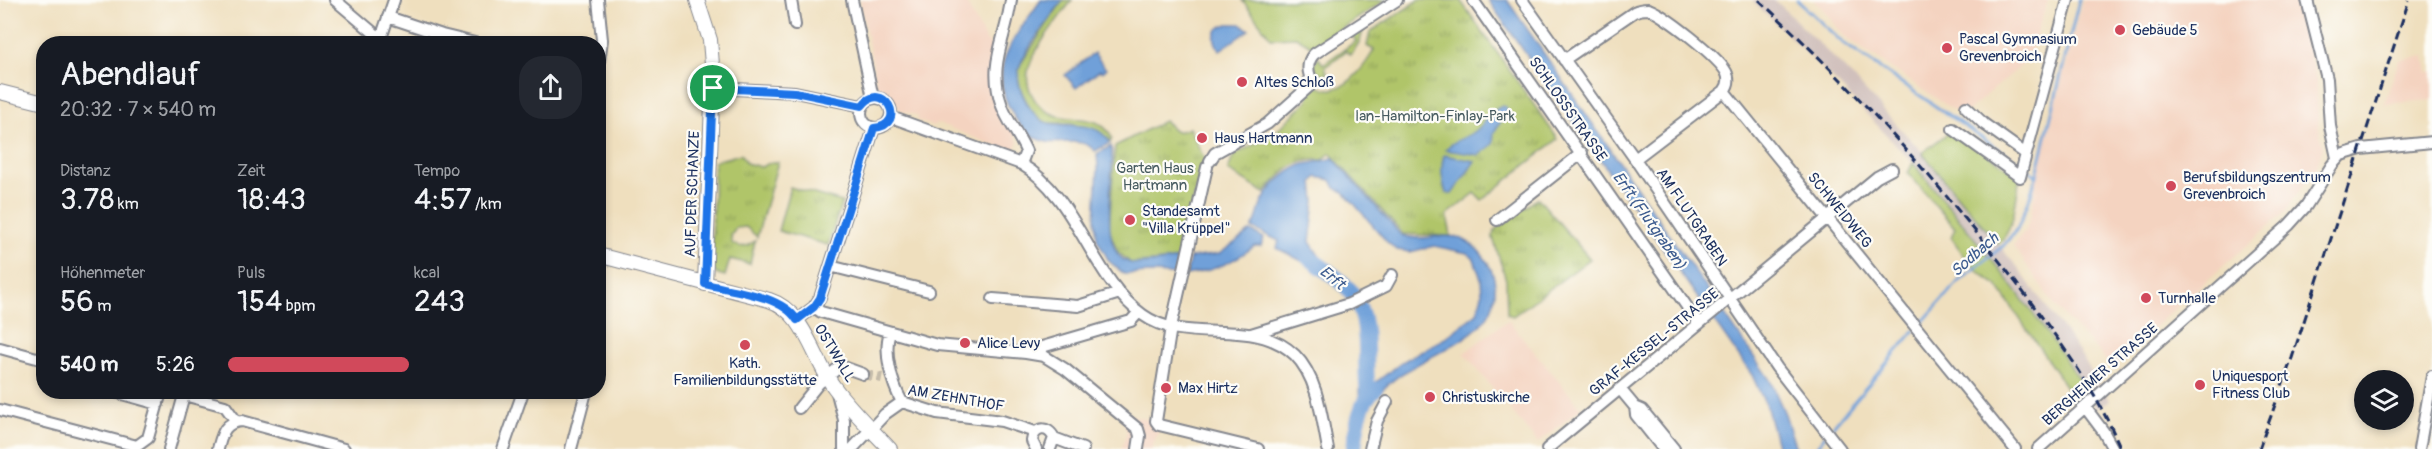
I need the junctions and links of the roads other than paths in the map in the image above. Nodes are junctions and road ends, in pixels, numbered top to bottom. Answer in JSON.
{"nodes":[{"id":1,"x":335,"y":0,"type":"edge"},
{"id":2,"x":394,"y":0,"type":"edge"},
{"id":3,"x":598,"y":0,"type":"edge"},
{"id":4,"x":697,"y":0,"type":"edge"},
{"id":5,"x":791,"y":0,"type":"edge"},
{"id":6,"x":852,"y":0,"type":"edge"},
{"id":7,"x":1011,"y":0,"type":"edge"},
{"id":8,"x":1398,"y":0,"type":"edge"},
{"id":9,"x":1473,"y":0,"type":"edge"},
{"id":10,"x":1522,"y":0,"type":"edge"},
{"id":11,"x":2067,"y":0,"type":"edge"},
{"id":12,"x":2307,"y":0,"type":"edge"},
{"id":13,"x":388,"y":17,"type":"junction"},
{"id":14,"x":795,"y":26,"type":"dead end"},
{"id":15,"x":375,"y":36,"type":"edge"},
{"id":16,"x":382,"y":36,"type":"edge"},
{"id":17,"x":446,"y":36,"type":"edge"},
{"id":18,"x":602,"y":36,"type":"edge"},
{"id":19,"x":1564,"y":60,"type":"junction"},
{"id":20,"x":713,"y":88,"type":"junction"},
{"id":21,"x":1724,"y":91,"type":"junction"},
{"id":22,"x":0,"y":92,"type":"edge"},
{"id":23,"x":873,"y":98,"type":"junction"},
{"id":24,"x":36,"y":101,"type":"edge"},
{"id":25,"x":862,"y":106,"type":"junction"},
{"id":26,"x":1966,"y":107,"type":"dead end"},
{"id":27,"x":891,"y":117,"type":"junction"},
{"id":28,"x":874,"y":128,"type":"junction"},
{"id":29,"x":1953,"y":129,"type":"dead end"},
{"id":30,"x":2432,"y":142,"type":"edge"},
{"id":31,"x":1582,"y":153,"type":"junction"},
{"id":32,"x":2026,"y":154,"type":"junction"},
{"id":33,"x":2337,"y":158,"type":"junction"},
{"id":34,"x":1635,"y":159,"type":"junction"},
{"id":35,"x":1021,"y":164,"type":"junction"},
{"id":36,"x":1892,"y":169,"type":"dead end"},
{"id":37,"x":1828,"y":219,"type":"junction"},
{"id":38,"x":1497,"y":220,"type":"dead end"},
{"id":39,"x":606,"y":257,"type":"edge"},
{"id":40,"x":831,"y":266,"type":"junction"},
{"id":41,"x":1392,"y":275,"type":"dead end"},
{"id":42,"x":705,"y":284,"type":"junction"},
{"id":43,"x":929,"y":291,"type":"dead end"},
{"id":44,"x":1120,"y":293,"type":"junction"},
{"id":45,"x":993,"y":299,"type":"dead end"},
{"id":46,"x":1725,"y":303,"type":"junction"},
{"id":47,"x":814,"y":307,"type":"junction"},
{"id":48,"x":1139,"y":312,"type":"junction"},
{"id":49,"x":797,"y":320,"type":"junction"},
{"id":50,"x":1699,"y":324,"type":"junction"},
{"id":51,"x":1171,"y":327,"type":"junction"},
{"id":52,"x":890,"y":332,"type":"junction"},
{"id":53,"x":1250,"y":334,"type":"junction"},
{"id":54,"x":1042,"y":347,"type":"dead end"},
{"id":55,"x":0,"y":348,"type":"edge"},
{"id":56,"x":36,"y":358,"type":"edge"},
{"id":57,"x":863,"y":374,"type":"tunnel mouth"},
{"id":58,"x":826,"y":376,"type":"junction"},
{"id":59,"x":2432,"y":376,"type":"edge"},
{"id":60,"x":1620,"y":389,"type":"junction"},
{"id":61,"x":836,"y":390,"type":"junction"},
{"id":62,"x":140,"y":399,"type":"edge"},
{"id":63,"x":159,"y":399,"type":"edge"},
{"id":64,"x":183,"y":399,"type":"edge"},
{"id":65,"x":199,"y":399,"type":"edge"},
{"id":66,"x":521,"y":399,"type":"edge"},
{"id":67,"x":584,"y":399,"type":"edge"},
{"id":68,"x":902,"y":402,"type":"junction"},
{"id":69,"x":1387,"y":402,"type":"dead end"},
{"id":70,"x":158,"y":404,"type":"junction"},
{"id":71,"x":1635,"y":407,"type":"junction"},
{"id":72,"x":2085,"y":407,"type":"junction"},
{"id":73,"x":799,"y":408,"type":"dead end"},
{"id":74,"x":0,"y":410,"type":"edge"},
{"id":75,"x":236,"y":421,"type":"junction"},
{"id":76,"x":1159,"y":424,"type":"junction"},
{"id":77,"x":871,"y":428,"type":"junction"},
{"id":78,"x":1035,"y":432,"type":"junction"},
{"id":79,"x":1140,"y":436,"type":"junction"},
{"id":80,"x":1052,"y":444,"type":"edge"},
{"id":81,"x":1837,"y":446,"type":"edge"},
{"id":82,"x":169,"y":449,"type":"edge"},
{"id":83,"x":218,"y":449,"type":"edge"},
{"id":84,"x":344,"y":449,"type":"edge"},
{"id":85,"x":503,"y":449,"type":"edge"},
{"id":86,"x":571,"y":449,"type":"edge"},
{"id":87,"x":844,"y":449,"type":"edge"},
{"id":88,"x":852,"y":449,"type":"edge"},
{"id":89,"x":890,"y":449,"type":"edge"},
{"id":90,"x":1036,"y":449,"type":"edge"},
{"id":91,"x":1083,"y":449,"type":"edge"},
{"id":92,"x":1138,"y":449,"type":"edge"},
{"id":93,"x":1258,"y":449,"type":"edge"},
{"id":94,"x":1328,"y":449,"type":"edge"},
{"id":95,"x":1370,"y":449,"type":"edge"},
{"id":96,"x":1547,"y":449,"type":"edge"},
{"id":97,"x":1663,"y":449,"type":"edge"},
{"id":98,"x":1674,"y":449,"type":"edge"},
{"id":99,"x":2015,"y":449,"type":"edge"},
{"id":100,"x":2038,"y":449,"type":"edge"},
{"id":101,"x":2113,"y":449,"type":"edge"},
{"id":102,"x":2419,"y":449,"type":"edge"}],
"edges":[{"from":1,"to":15,"type":"street"},
{"from":2,"to":13,"type":"street"},
{"from":3,"to":18,"type":"street"},
{"from":4,"to":20,"type":"main road","name":"AUF DER SCHANZE"},
{"from":5,"to":14,"type":"street"},
{"from":6,"to":23,"type":"street"},
{"from":7,"to":35,"type":"street"},
{"from":8,"to":51,"type":"street"},
{"from":9,"to":31,"type":"street","name":"SCHLOSSSTRASSE"},
{"from":10,"to":19,"type":"street","name":"AM FLUTGRABEN"},
{"from":11,"to":32,"type":"street"},
{"from":12,"to":33,"type":"street"},
{"from":13,"to":16,"type":"street"},
{"from":13,"to":17,"type":"street"},
{"from":19,"to":21,"type":"street"},
{"from":19,"to":34,"type":"street","name":"AM FLUTGRABEN"},
{"from":20,"to":25,"type":"street"},
{"from":20,"to":42,"type":"main road","name":"AUF DER SCHANZE"},
{"from":21,"to":34,"type":"street"},
{"from":21,"to":37,"type":"street","name":"SCHWEIDWEG"},
{"from":22,"to":24,"type":"main road"},
{"from":23,"to":25,"type":"street"},
{"from":23,"to":27,"type":"street"},
{"from":25,"to":28,"type":"street"},
{"from":26,"to":32,"type":"street"},
{"from":27,"to":28,"type":"street"},
{"from":27,"to":35,"type":"street"},
{"from":28,"to":40,"type":"street"},
{"from":29,"to":32,"type":"street"},
{"from":30,"to":33,"type":"street"},
{"from":31,"to":38,"type":"street"},
{"from":31,"to":50,"type":"street","name":"SCHLOSSSTRASSE"},
{"from":33,"to":72,"type":"street","name":"BERGHEIMER STRASSE"},
{"from":34,"to":46,"type":"street","name":"AM FLUTGRABEN"},
{"from":35,"to":44,"type":"street"},
{"from":36,"to":37,"type":"street","name":"GRAF-KESSEL-STRASSE"},
{"from":37,"to":46,"type":"street","name":"GRAF-KESSEL-STRASSE"},
{"from":37,"to":99,"type":"street","name":"SCHWEIDWEG"},
{"from":39,"to":42,"type":"main road"},
{"from":40,"to":43,"type":"street"},
{"from":40,"to":47,"type":"street"},
{"from":41,"to":53,"type":"street"},
{"from":42,"to":49,"type":"main road","name":"OSTWALL"},
{"from":44,"to":45,"type":"street"},
{"from":44,"to":48,"type":"street"},
{"from":46,"to":50,"type":"street","name":"GRAF-KESSEL-STRASSE"},
{"from":46,"to":81,"type":"street","name":"AM FLUTGRABEN"},
{"from":47,"to":49,"type":"street"},
{"from":47,"to":52,"type":"street"},
{"from":48,"to":51,"type":"street"},
{"from":48,"to":54,"type":"street"},
{"from":49,"to":58,"type":"main road","name":"OSTWALL"},
{"from":50,"to":60,"type":"street","name":"GRAF-KESSEL-STRASSE"},
{"from":51,"to":53,"type":"street"},
{"from":51,"to":76,"type":"street"},
{"from":52,"to":68,"type":"street"},
{"from":52,"to":79,"type":"street"},
{"from":53,"to":94,"type":"street"},
{"from":55,"to":56,"type":"street"},
{"from":57,"to":58,"type":"street"},
{"from":58,"to":61,"type":"main road","name":"OSTWALL"},
{"from":58,"to":73,"type":"street"},
{"from":59,"to":102,"type":"street"},
{"from":60,"to":71,"type":"street"},
{"from":60,"to":96,"type":"street","name":"GRAF-KESSEL-STRASSE"},
{"from":61,"to":77,"type":"main road","name":"OSTWALL"},
{"from":61,"to":87,"type":"street"},
{"from":62,"to":70,"type":"street"},
{"from":63,"to":70,"type":"street"},
{"from":64,"to":82,"type":"street"},
{"from":65,"to":75,"type":"street"},
{"from":66,"to":85,"type":"street"},
{"from":67,"to":86,"type":"street"},
{"from":68,"to":77,"type":"street","name":"AM ZEHNTHOF"},
{"from":68,"to":78,"type":"street","name":"AM ZEHNTHOF"},
{"from":69,"to":95,"type":"street"},
{"from":70,"to":74,"type":"street"},
{"from":71,"to":97,"type":"street"},
{"from":71,"to":98,"type":"street"},
{"from":72,"to":100,"type":"street","name":"BERGHEIMER STRASSE"},
{"from":72,"to":101,"type":"street"},
{"from":75,"to":83,"type":"street"},
{"from":75,"to":84,"type":"street"},
{"from":76,"to":79,"type":"street"},
{"from":76,"to":93,"type":"street"},
{"from":77,"to":88,"type":"street","name":"AM ZEHNTHOF"},
{"from":77,"to":89,"type":"main road","name":"OSTWALL"},
{"from":78,"to":80,"type":"street","name":"AM ZEHNTHOF"},
{"from":78,"to":90,"type":"street"},
{"from":79,"to":92,"type":"street"},
{"from":80,"to":91,"type":"street","name":"AM ZEHNTHOF"}]}
